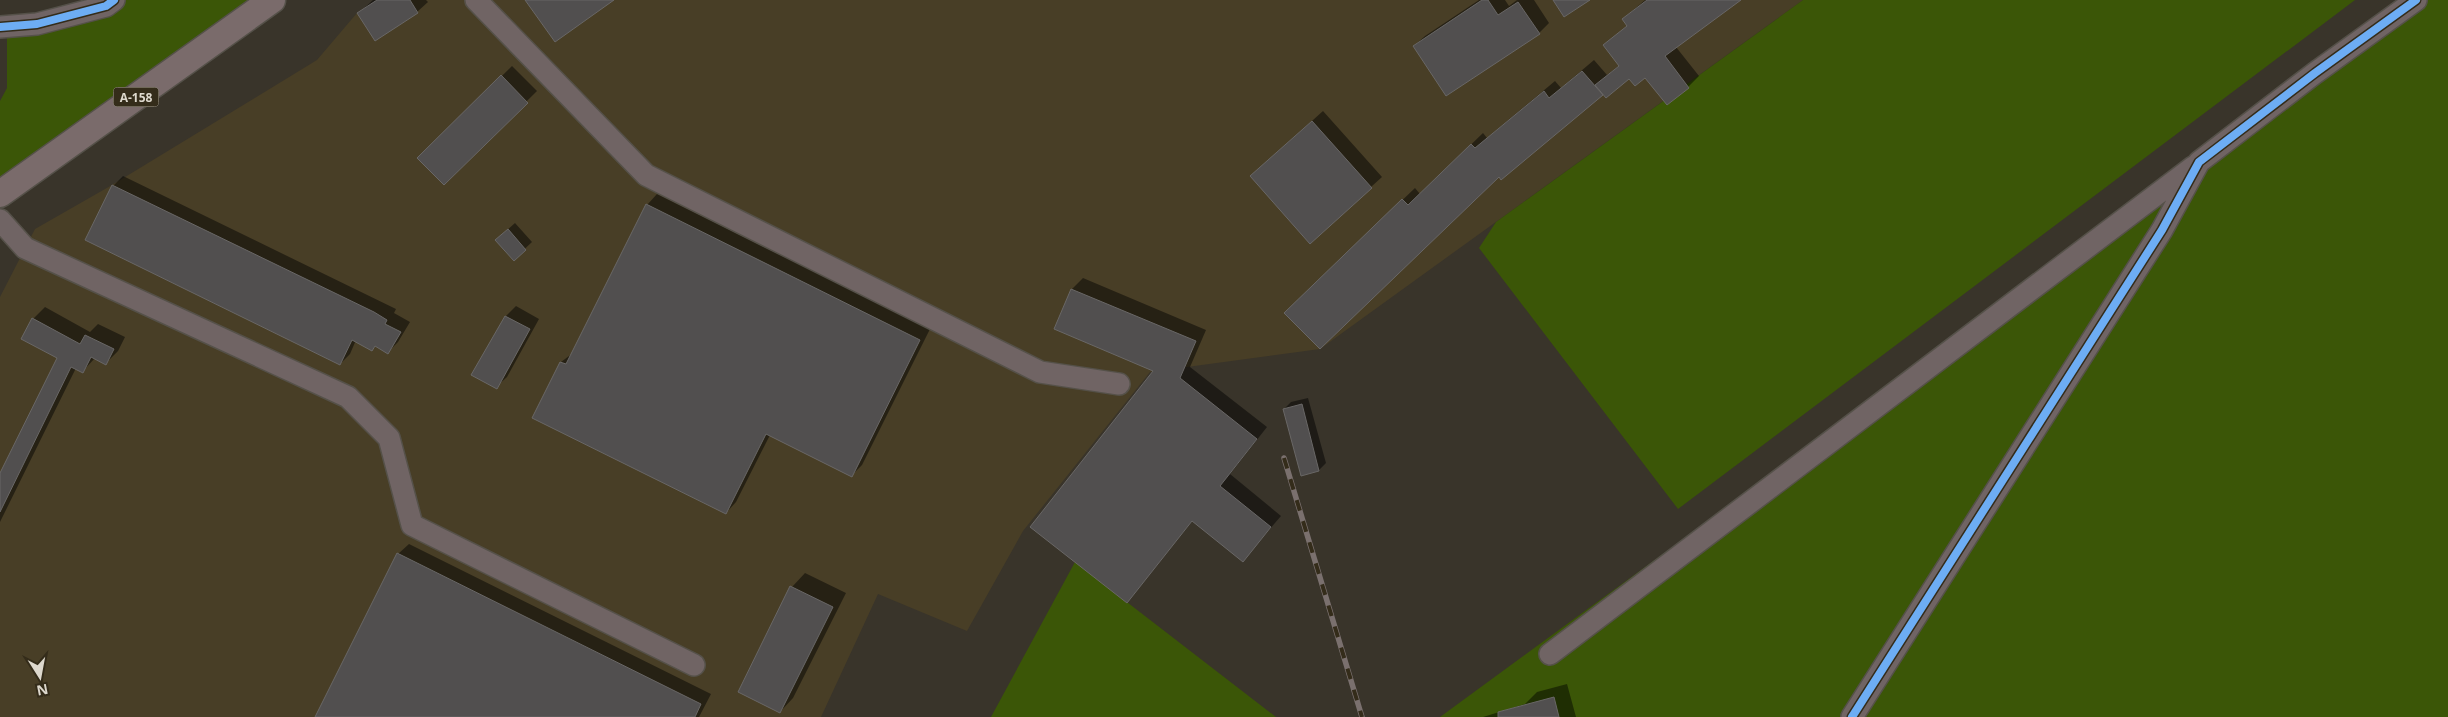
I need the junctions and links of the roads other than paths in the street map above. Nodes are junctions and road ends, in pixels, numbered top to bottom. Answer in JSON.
{"nodes":[{"id":1,"x":114,"y":0,"type":"edge"},
{"id":2,"x":272,"y":0,"type":"edge"},
{"id":3,"x":476,"y":0,"type":"edge"},
{"id":4,"x":2416,"y":0,"type":"edge"},
{"id":5,"x":0,"y":27,"type":"edge"},
{"id":6,"x":2199,"y":162,"type":"junction"},
{"id":7,"x":0,"y":194,"type":"edge"},
{"id":8,"x":0,"y":220,"type":"edge"},
{"id":9,"x":1119,"y":384,"type":"dead end"},
{"id":10,"x":1550,"y":654,"type":"dead end"},
{"id":11,"x":694,"y":665,"type":"dead end"},
{"id":12,"x":1852,"y":717,"type":"edge"}],
"edges":[{"from":1,"to":5,"type":"street"},
{"from":2,"to":7,"type":"main road","number":"А-158"},
{"from":3,"to":9,"type":"street"},
{"from":4,"to":6,"type":"street"},
{"from":6,"to":10,"type":"street"},
{"from":6,"to":12,"type":"street"},
{"from":8,"to":11,"type":"street"}]}
